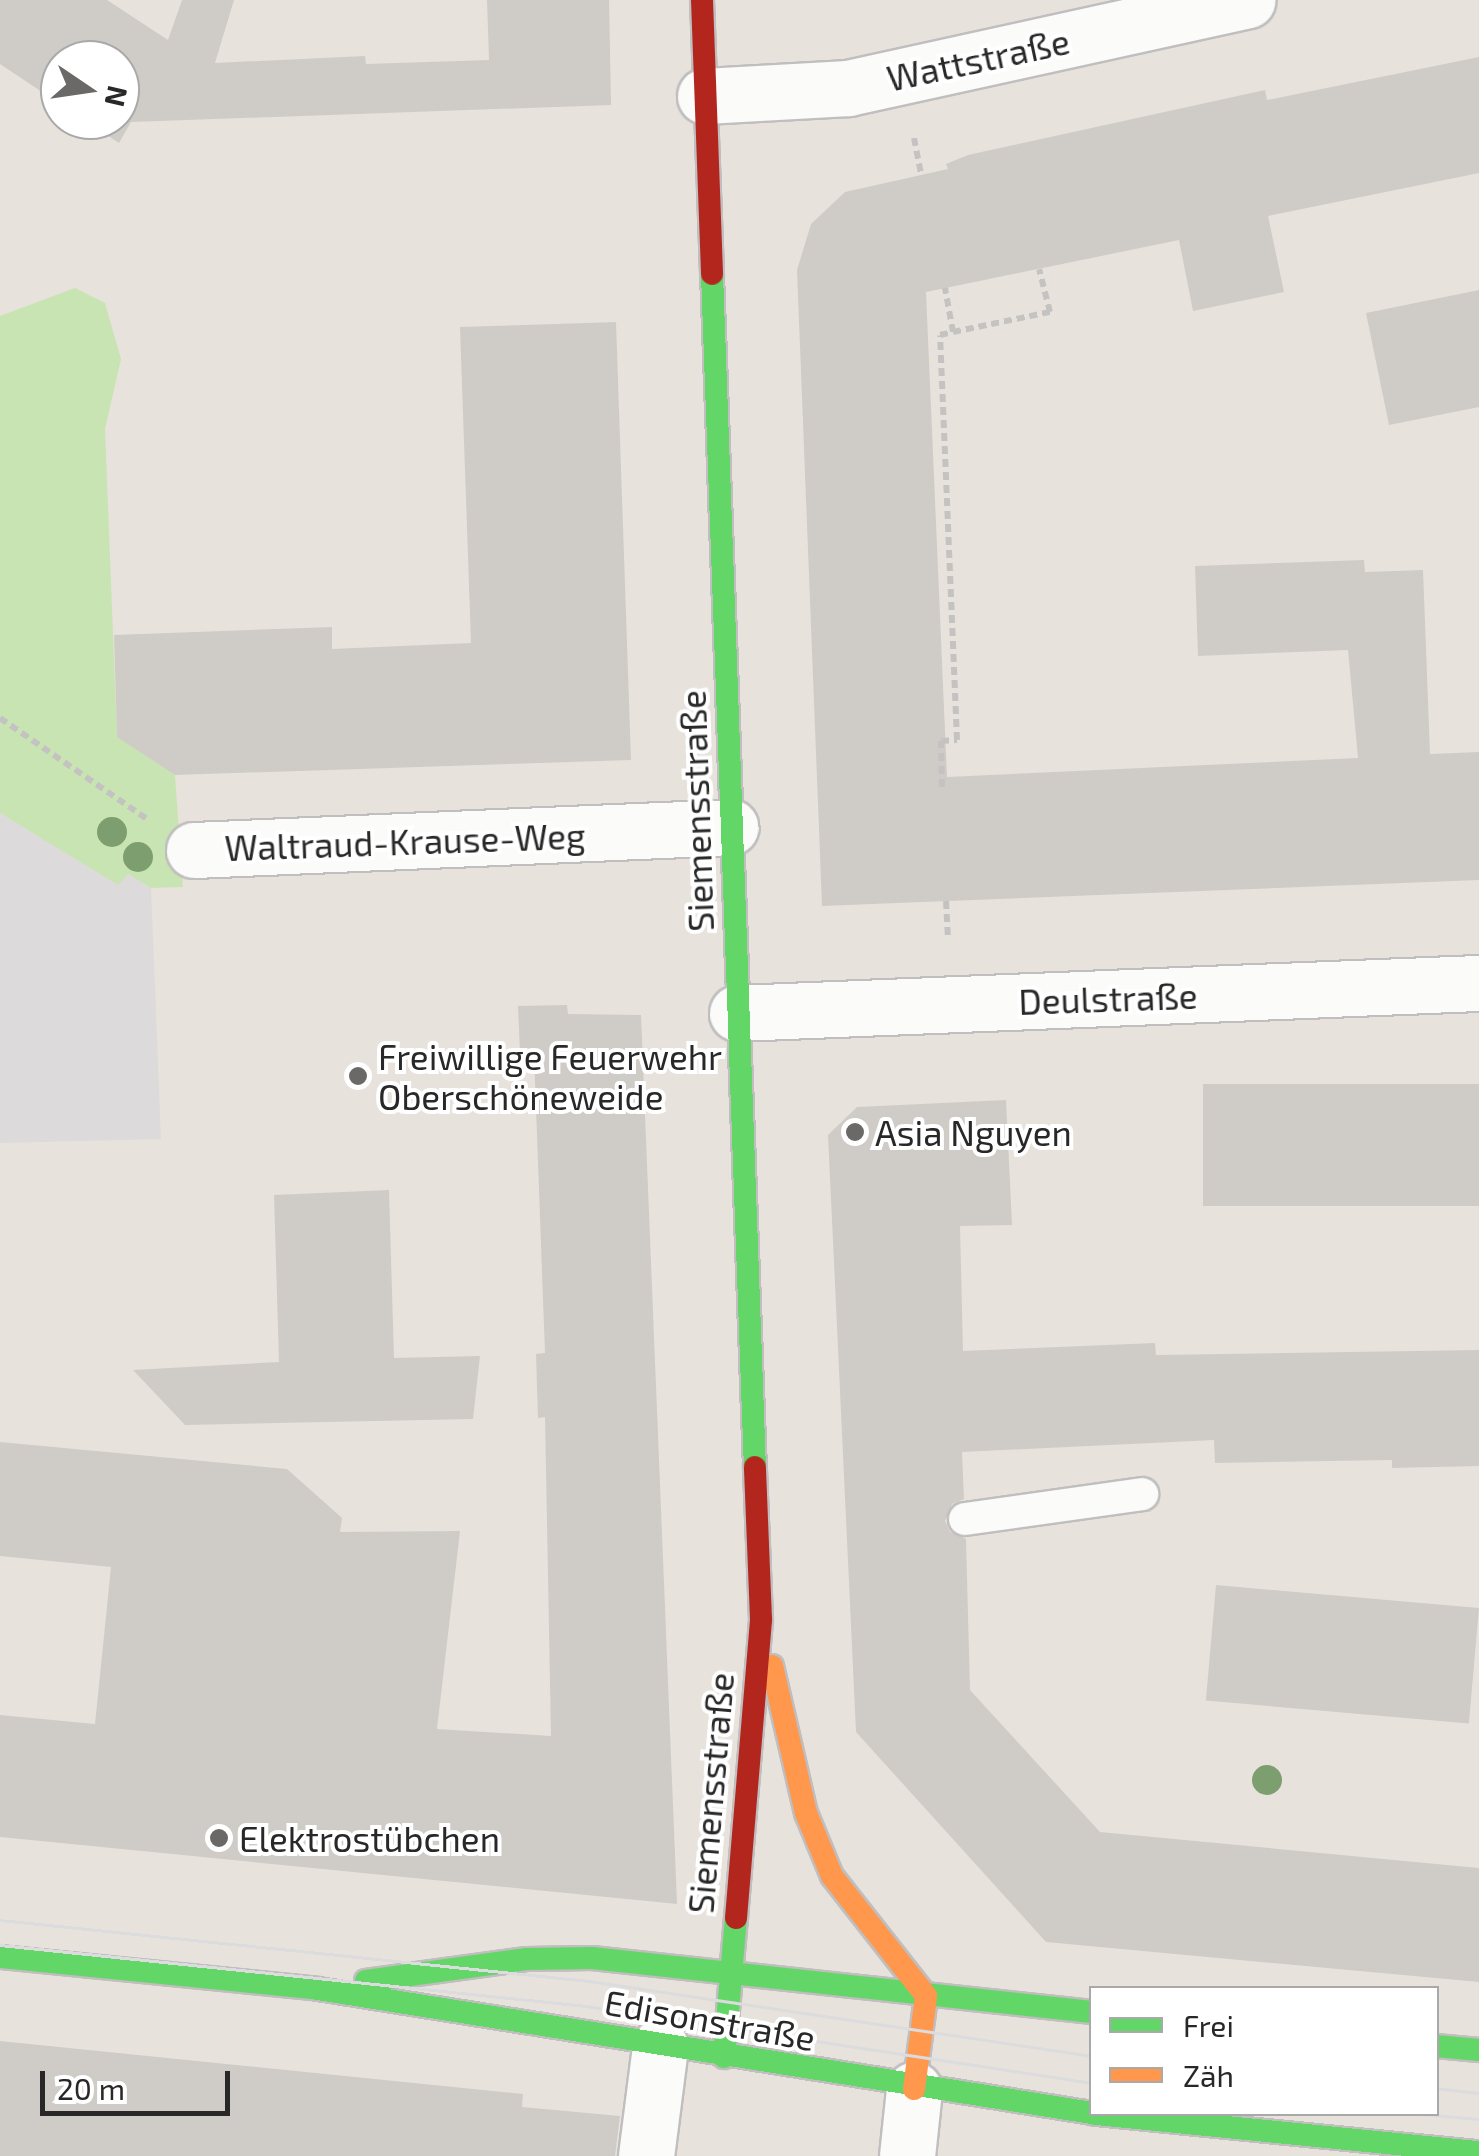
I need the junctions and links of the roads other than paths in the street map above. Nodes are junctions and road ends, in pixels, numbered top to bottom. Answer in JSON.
{"nodes":[{"id":1,"x":702,"y":0,"type":"edge"},
{"id":2,"x":1247,"y":0,"type":"edge"},
{"id":3,"x":705,"y":96,"type":"junction"},
{"id":4,"x":732,"y":827,"type":"junction"},
{"id":5,"x":194,"y":850,"type":"road end"},
{"id":6,"x":1479,"y":983,"type":"edge"},
{"id":7,"x":738,"y":1013,"type":"junction"},
{"id":8,"x":1142,"y":1494,"type":"dead end"},
{"id":9,"x":964,"y":1519,"type":"dead end"},
{"id":10,"x":761,"y":1618,"type":"junction"},
{"id":11,"x":0,"y":1957,"type":"edge"},
{"id":12,"x":730,"y":1974,"type":"junction"},
{"id":13,"x":318,"y":1989,"type":"junction"},
{"id":14,"x":926,"y":1996,"type":"junction"},
{"id":15,"x":1089,"y":2012,"type":"edge"},
{"id":16,"x":681,"y":2025,"type":"junction"},
{"id":17,"x":1439,"y":2046,"type":"edge"},
{"id":18,"x":1479,"y":2050,"type":"edge"},
{"id":19,"x":724,"y":2057,"type":"junction"},
{"id":20,"x":914,"y":2088,"type":"junction"},
{"id":21,"x":1089,"y":2112,"type":"edge"},
{"id":22,"x":1124,"y":2116,"type":"edge"},
{"id":23,"x":1479,"y":2152,"type":"edge"},
{"id":24,"x":646,"y":2156,"type":"edge"},
{"id":25,"x":907,"y":2156,"type":"edge"}],
"edges":[{"from":1,"to":3,"type":"main road","name":"Siemensstraße"},
{"from":2,"to":3,"type":"street","name":"Wattstraße"},
{"from":3,"to":4,"type":"main road","name":"Siemensstraße"},
{"from":4,"to":5,"type":"street","name":"Waltraud-Krause-Weg"},
{"from":4,"to":7,"type":"main road","name":"Siemensstraße"},
{"from":6,"to":7,"type":"street","name":"Deulstraße"},
{"from":7,"to":10,"type":"main road","name":"Siemensstraße"},
{"from":8,"to":9,"type":"lane"},
{"from":10,"to":12,"type":"main road","name":"Siemensstraße"},
{"from":10,"to":14,"type":"main road","name":"Siemensstraße"},
{"from":11,"to":13,"type":"main road","name":"Edisonstraße"},
{"from":12,"to":13,"type":"main road","name":"Edisonstraße"},
{"from":12,"to":14,"type":"main road","name":"Edisonstraße"},
{"from":12,"to":16,"type":"main road"},
{"from":12,"to":19,"type":"main road","name":"Siemensstraße"},
{"from":13,"to":16,"type":"main road","name":"Edisonstraße"},
{"from":14,"to":15,"type":"main road","name":"Edisonstraße"},
{"from":14,"to":20,"type":"main road"},
{"from":16,"to":19,"type":"main road","name":"Edisonstraße"},
{"from":16,"to":24,"type":"street"},
{"from":17,"to":18,"type":"main road"},
{"from":19,"to":20,"type":"main road","name":"Edisonstraße"},
{"from":20,"to":21,"type":"main road","name":"Edisonstraße"},
{"from":20,"to":25,"type":"street"},
{"from":22,"to":23,"type":"main road","name":"Edisonstraße"}]}
